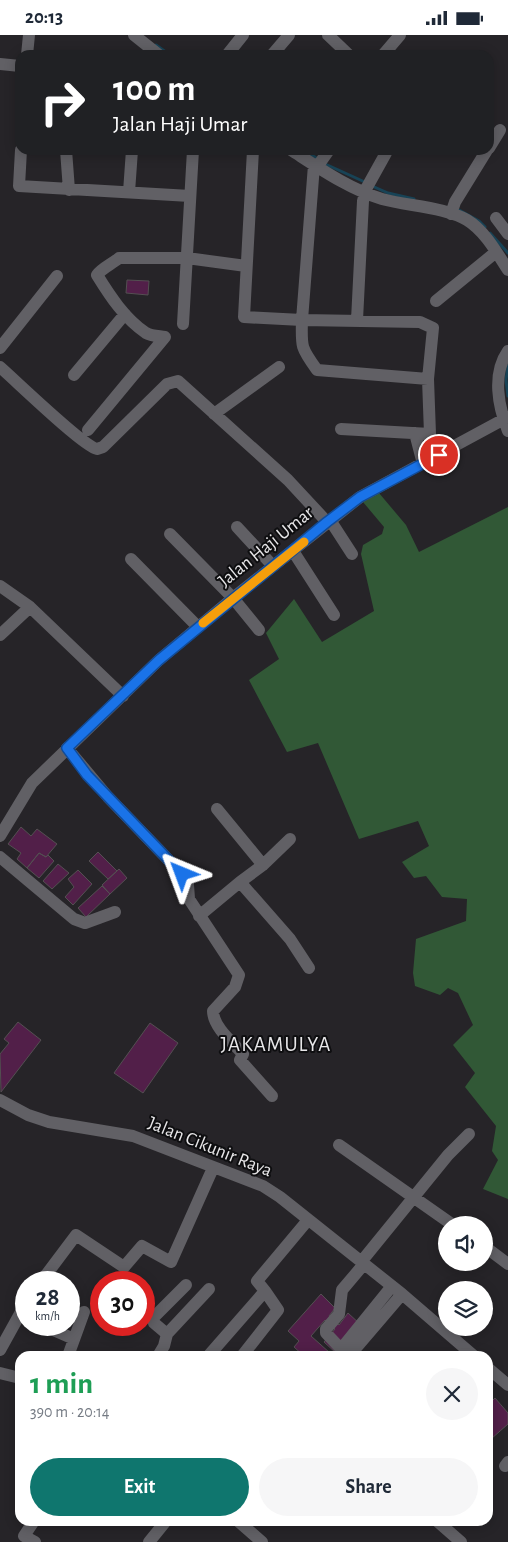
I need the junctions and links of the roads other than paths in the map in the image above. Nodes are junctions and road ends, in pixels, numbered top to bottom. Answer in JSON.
{"nodes":[{"id":1,"x":29,"y":35,"type":"edge"},
{"id":2,"x":134,"y":35,"type":"edge"},
{"id":3,"x":243,"y":35,"type":"edge"},
{"id":4,"x":289,"y":35,"type":"edge"},
{"id":5,"x":328,"y":35,"type":"edge"},
{"id":6,"x":400,"y":35,"type":"edge"},
{"id":7,"x":28,"y":50,"type":"edge"},
{"id":8,"x":149,"y":50,"type":"edge"},
{"id":9,"x":231,"y":50,"type":"edge"},
{"id":10,"x":276,"y":50,"type":"edge"},
{"id":11,"x":344,"y":50,"type":"edge"},
{"id":12,"x":386,"y":50,"type":"edge"},
{"id":13,"x":0,"y":64,"type":"edge"},
{"id":14,"x":15,"y":66,"type":"edge"},
{"id":15,"x":500,"y":129,"type":"dead end"},
{"id":16,"x":494,"y":139,"type":"edge"},
{"id":17,"x":21,"y":155,"type":"edge"},
{"id":18,"x":66,"y":155,"type":"edge"},
{"id":19,"x":132,"y":155,"type":"edge"},
{"id":20,"x":193,"y":155,"type":"edge"},
{"id":21,"x":253,"y":155,"type":"edge"},
{"id":22,"x":305,"y":155,"type":"edge"},
{"id":23,"x":385,"y":155,"type":"edge"},
{"id":24,"x":484,"y":155,"type":"edge"},
{"id":25,"x":321,"y":161,"type":"edge"},
{"id":26,"x":367,"y":187,"type":"junction"},
{"id":27,"x":69,"y":189,"type":"junction"},
{"id":28,"x":130,"y":193,"type":"junction"},
{"id":29,"x":190,"y":196,"type":"junction"},
{"id":30,"x":453,"y":209,"type":"junction"},
{"id":31,"x":496,"y":218,"type":"dead end"},
{"id":32,"x":508,"y":234,"type":"edge"},
{"id":33,"x":496,"y":252,"type":"junction"},
{"id":34,"x":187,"y":258,"type":"junction"},
{"id":35,"x":246,"y":266,"type":"junction"},
{"id":36,"x":508,"y":270,"type":"edge"},
{"id":37,"x":57,"y":276,"type":"dead end"},
{"id":38,"x":436,"y":301,"type":"dead end"},
{"id":39,"x":126,"y":315,"type":"junction"},
{"id":40,"x":302,"y":320,"type":"junction"},
{"id":41,"x":356,"y":320,"type":"junction"},
{"id":42,"x":183,"y":324,"type":"dead end"},
{"id":43,"x":1,"y":345,"type":"edge"},
{"id":44,"x":508,"y":351,"type":"edge"},
{"id":45,"x":0,"y":367,"type":"edge"},
{"id":46,"x":279,"y":367,"type":"dead end"},
{"id":47,"x":74,"y":375,"type":"dead end"},
{"id":48,"x":428,"y":379,"type":"junction"},
{"id":49,"x":214,"y":414,"type":"junction"},
{"id":50,"x":506,"y":423,"type":"edge"},
{"id":51,"x":341,"y":429,"type":"dead end"},
{"id":52,"x":88,"y":430,"type":"dead end"},
{"id":53,"x":415,"y":433,"type":"junction"},
{"id":54,"x":423,"y":463,"type":"junction"},
{"id":55,"x":328,"y":521,"type":"junction"},
{"id":56,"x":237,"y":527,"type":"dead end"},
{"id":57,"x":170,"y":534,"type":"dead end"},
{"id":58,"x":293,"y":551,"type":"junction"},
{"id":59,"x":352,"y":554,"type":"dead end"},
{"id":60,"x":131,"y":559,"type":"dead end"},
{"id":61,"x":273,"y":566,"type":"junction"},
{"id":62,"x":0,"y":586,"type":"edge"},
{"id":63,"x":233,"y":597,"type":"junction"},
{"id":64,"x":30,"y":607,"type":"junction"},
{"id":65,"x":334,"y":615,"type":"dead end"},
{"id":66,"x":198,"y":627,"type":"junction"},
{"id":67,"x":259,"y":630,"type":"dead end"},
{"id":68,"x":0,"y":635,"type":"edge"},
{"id":69,"x":123,"y":696,"type":"junction"},
{"id":70,"x":67,"y":748,"type":"junction"},
{"id":71,"x":217,"y":809,"type":"dead end"},
{"id":72,"x":0,"y":836,"type":"edge"},
{"id":73,"x":290,"y":839,"type":"dead end"},
{"id":74,"x":0,"y":857,"type":"edge"},
{"id":75,"x":263,"y":865,"type":"junction"},
{"id":76,"x":240,"y":882,"type":"junction"},
{"id":77,"x":115,"y":912,"type":"dead end"},
{"id":78,"x":199,"y":916,"type":"junction"},
{"id":79,"x":309,"y":968,"type":"dead end"},
{"id":80,"x":272,"y":1096,"type":"dead end"},
{"id":81,"x":0,"y":1100,"type":"edge"},
{"id":82,"x":469,"y":1134,"type":"dead end"},
{"id":83,"x":339,"y":1145,"type":"dead end"},
{"id":84,"x":212,"y":1167,"type":"junction"},
{"id":85,"x":414,"y":1197,"type":"junction"},
{"id":86,"x":440,"y":1216,"type":"edge"},
{"id":87,"x":308,"y":1220,"type":"junction"},
{"id":88,"x":493,"y":1253,"type":"edge"},
{"id":89,"x":362,"y":1263,"type":"junction"},
{"id":90,"x":508,"y":1263,"type":"edge"},
{"id":91,"x":49,"y":1271,"type":"edge"},
{"id":92,"x":186,"y":1285,"type":"dead end"},
{"id":93,"x":209,"y":1289,"type":"dead end"},
{"id":94,"x":396,"y":1290,"type":"junction"},
{"id":95,"x":265,"y":1291,"type":"junction"},
{"id":96,"x":84,"y":1312,"type":"dead end"},
{"id":97,"x":15,"y":1328,"type":"edge"},
{"id":98,"x":167,"y":1334,"type":"junction"},
{"id":99,"x":67,"y":1336,"type":"edge"},
{"id":100,"x":74,"y":1339,"type":"junction"},
{"id":101,"x":0,"y":1350,"type":"edge"},
{"id":102,"x":70,"y":1351,"type":"edge"},
{"id":103,"x":161,"y":1351,"type":"edge"},
{"id":104,"x":213,"y":1351,"type":"edge"},
{"id":105,"x":246,"y":1351,"type":"edge"},
{"id":106,"x":353,"y":1351,"type":"edge"},
{"id":107,"x":468,"y":1351,"type":"edge"},
{"id":108,"x":493,"y":1372,"type":"edge"},
{"id":109,"x":0,"y":1373,"type":"edge"},
{"id":110,"x":15,"y":1376,"type":"edge"},
{"id":111,"x":508,"y":1385,"type":"edge"},
{"id":112,"x":31,"y":1526,"type":"edge"},
{"id":113,"x":162,"y":1526,"type":"edge"},
{"id":114,"x":244,"y":1526,"type":"edge"},
{"id":115,"x":443,"y":1526,"type":"edge"},
{"id":116,"x":260,"y":1541,"type":"edge"},
{"id":117,"x":35,"y":1542,"type":"edge"},
{"id":118,"x":149,"y":1542,"type":"edge"},
{"id":119,"x":461,"y":1542,"type":"edge"}],
"edges":[{"from":1,"to":7,"type":"street"},
{"from":2,"to":8,"type":"street"},
{"from":3,"to":9,"type":"street"},
{"from":4,"to":10,"type":"street"},
{"from":5,"to":11,"type":"street"},
{"from":6,"to":12,"type":"street"},
{"from":13,"to":14,"type":"street"},
{"from":15,"to":16,"type":"street"},
{"from":17,"to":27,"type":"street"},
{"from":18,"to":27,"type":"street"},
{"from":19,"to":28,"type":"street"},
{"from":20,"to":29,"type":"street"},
{"from":21,"to":35,"type":"street"},
{"from":22,"to":25,"type":"street"},
{"from":23,"to":26,"type":"street"},
{"from":24,"to":30,"type":"street"},
{"from":25,"to":26,"type":"street"},
{"from":25,"to":40,"type":"street"},
{"from":26,"to":30,"type":"street"},
{"from":26,"to":41,"type":"street"},
{"from":27,"to":28,"type":"street"},
{"from":28,"to":29,"type":"street"},
{"from":29,"to":34,"type":"street"},
{"from":30,"to":33,"type":"street"},
{"from":31,"to":32,"type":"street"},
{"from":33,"to":36,"type":"street"},
{"from":33,"to":38,"type":"street"},
{"from":34,"to":35,"type":"street"},
{"from":34,"to":39,"type":"street"},
{"from":34,"to":42,"type":"street"},
{"from":35,"to":40,"type":"street"},
{"from":37,"to":43,"type":"street"},
{"from":39,"to":47,"type":"street"},
{"from":39,"to":52,"type":"street"},
{"from":40,"to":41,"type":"street"},
{"from":40,"to":48,"type":"street"},
{"from":41,"to":48,"type":"street"},
{"from":44,"to":50,"type":"street"},
{"from":45,"to":49,"type":"street"},
{"from":46,"to":49,"type":"street"},
{"from":48,"to":53,"type":"street"},
{"from":49,"to":55,"type":"street"},
{"from":50,"to":54,"type":"street","name":"Jalan Haji Umar"},
{"from":51,"to":53,"type":"street"},
{"from":53,"to":54,"type":"street"},
{"from":54,"to":55,"type":"street","name":"Jalan Haji Umar"},
{"from":55,"to":58,"type":"street","name":"Jalan Haji Umar"},
{"from":55,"to":59,"type":"street"},
{"from":56,"to":61,"type":"street"},
{"from":57,"to":63,"type":"street"},
{"from":58,"to":61,"type":"street","name":"Jalan Haji Umar"},
{"from":58,"to":65,"type":"street"},
{"from":60,"to":66,"type":"street"},
{"from":61,"to":63,"type":"street","name":"Jalan Haji Umar"},
{"from":62,"to":64,"type":"street"},
{"from":63,"to":66,"type":"street","name":"Jalan Haji Umar"},
{"from":63,"to":67,"type":"street"},
{"from":64,"to":68,"type":"street"},
{"from":64,"to":69,"type":"street"},
{"from":66,"to":69,"type":"street","name":"Jalan Haji Umar"},
{"from":69,"to":70,"type":"street","name":"Jalan Haji Umar"},
{"from":70,"to":72,"type":"street","name":"Jalan Haji Umar"},
{"from":70,"to":78,"type":"street"},
{"from":71,"to":75,"type":"street"},
{"from":73,"to":75,"type":"street"},
{"from":74,"to":77,"type":"street"},
{"from":75,"to":76,"type":"street"},
{"from":76,"to":78,"type":"street"},
{"from":76,"to":79,"type":"street"},
{"from":78,"to":80,"type":"street"},
{"from":81,"to":84,"type":"street","name":"Jalan Cikunir Raya"},
{"from":82,"to":85,"type":"street"},
{"from":83,"to":85,"type":"street"},
{"from":84,"to":87,"type":"street","name":"Jalan Cikunir Raya"},
{"from":84,"to":91,"type":"street"},
{"from":85,"to":86,"type":"street"},
{"from":85,"to":89,"type":"street"},
{"from":87,"to":89,"type":"street","name":"Jalan Cikunir Raya"},
{"from":87,"to":95,"type":"street"},
{"from":88,"to":90,"type":"street"},
{"from":89,"to":94,"type":"street","name":"Jalan Cikunir Raya"},
{"from":89,"to":94,"type":"street"},
{"from":92,"to":98,"type":"street"},
{"from":93,"to":98,"type":"street"},
{"from":94,"to":106,"type":"street"},
{"from":94,"to":107,"type":"street","name":"Jalan Cikunir Raya"},
{"from":95,"to":104,"type":"street"},
{"from":95,"to":105,"type":"street"},
{"from":96,"to":100,"type":"street"},
{"from":97,"to":101,"type":"street"},
{"from":98,"to":103,"type":"street"},
{"from":99,"to":100,"type":"street"},
{"from":100,"to":102,"type":"street"},
{"from":108,"to":111,"type":"street"},
{"from":109,"to":110,"type":"street"},
{"from":112,"to":117,"type":"street"},
{"from":113,"to":118,"type":"street"},
{"from":114,"to":116,"type":"street"},
{"from":115,"to":119,"type":"street"}]}
